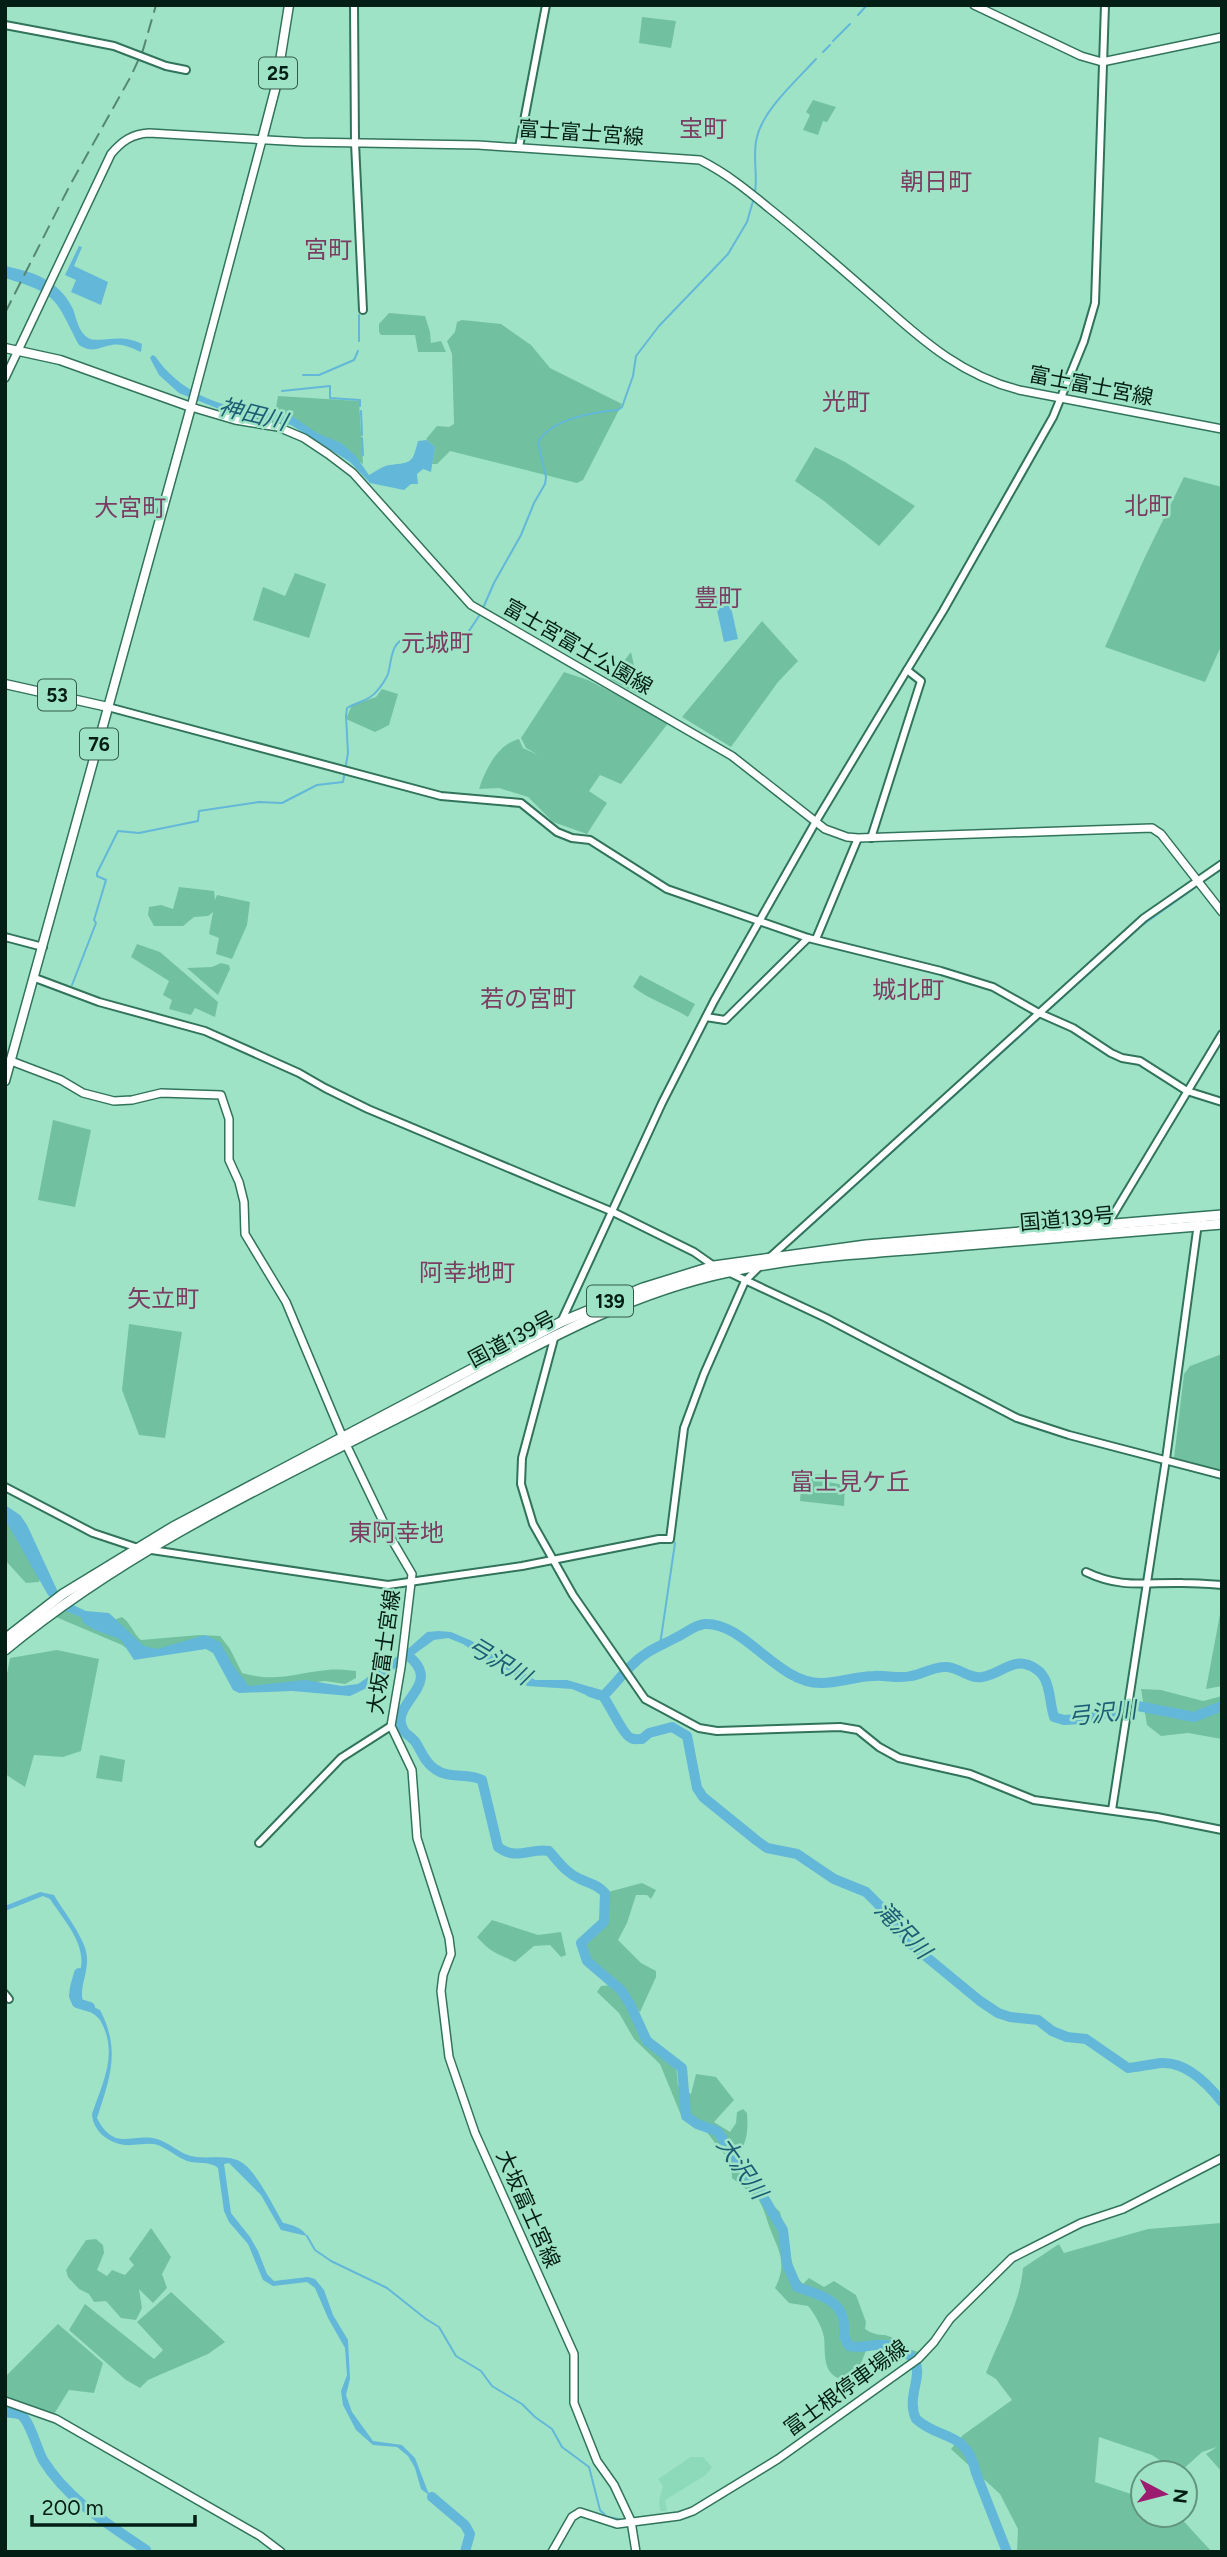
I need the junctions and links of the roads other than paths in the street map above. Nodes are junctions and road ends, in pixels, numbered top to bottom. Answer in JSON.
{"nodes":[{"id":1,"x":289,"y":5,"type":"edge"},
{"id":2,"x":354,"y":5,"type":"edge"},
{"id":3,"x":546,"y":5,"type":"edge"},
{"id":4,"x":974,"y":5,"type":"edge"},
{"id":5,"x":1105,"y":5,"type":"edge"},
{"id":6,"x":5,"y":25,"type":"edge"},
{"id":7,"x":1222,"y":37,"type":"edge"},
{"id":8,"x":1102,"y":62,"type":"junction"},
{"id":9,"x":186,"y":70,"type":"dead end"},
{"id":10,"x":262,"y":140,"type":"junction"},
{"id":11,"x":355,"y":143,"type":"junction"},
{"id":12,"x":519,"y":146,"type":"junction"},
{"id":13,"x":363,"y":310,"type":"dead end"},
{"id":14,"x":5,"y":348,"type":"edge"},
{"id":15,"x":18,"y":351,"type":"junction"},
{"id":16,"x":5,"y":379,"type":"edge"},
{"id":17,"x":1061,"y":398,"type":"junction"},
{"id":18,"x":194,"y":399,"type":"junction"},
{"id":19,"x":1222,"y":429,"type":"edge"},
{"id":20,"x":907,"y":670,"type":"junction"},
{"id":21,"x":5,"y":684,"type":"edge"},
{"id":22,"x":108,"y":707,"type":"junction"},
{"id":23,"x":815,"y":823,"type":"junction"},
{"id":24,"x":858,"y":838,"type":"junction"},
{"id":25,"x":872,"y":838,"type":"junction"},
{"id":26,"x":1222,"y":864,"type":"edge"},
{"id":27,"x":1197,"y":881,"type":"junction"},
{"id":28,"x":1222,"y":912,"type":"edge"},
{"id":29,"x":758,"y":921,"type":"junction"},
{"id":30,"x":5,"y":937,"type":"edge"},
{"id":31,"x":812,"y":938,"type":"junction"},
{"id":32,"x":43,"y":947,"type":"junction"},
{"id":33,"x":35,"y":978,"type":"junction"},
{"id":34,"x":1039,"y":1013,"type":"junction"},
{"id":35,"x":706,"y":1017,"type":"junction"},
{"id":36,"x":1222,"y":1034,"type":"edge"},
{"id":37,"x":11,"y":1061,"type":"junction"},
{"id":38,"x":5,"y":1081,"type":"edge"},
{"id":39,"x":1187,"y":1091,"type":"junction"},
{"id":40,"x":1222,"y":1102,"type":"edge"},
{"id":41,"x":613,"y":1212,"type":"junction"},
{"id":42,"x":1222,"y":1215,"type":"edge"},
{"id":43,"x":1198,"y":1222,"type":"junction"},
{"id":44,"x":1222,"y":1224,"type":"edge"},
{"id":45,"x":1107,"y":1225,"type":"junction"},
{"id":46,"x":769,"y":1258,"type":"junction"},
{"id":47,"x":714,"y":1266,"type":"junction"},
{"id":48,"x":759,"y":1266,"type":"junction"},
{"id":49,"x":727,"y":1272,"type":"junction"},
{"id":50,"x":745,"y":1282,"type":"junction"},
{"id":51,"x":561,"y":1322,"type":"junction"},
{"id":52,"x":555,"y":1334,"type":"junction"},
{"id":53,"x":345,"y":1441,"type":"junction"},
{"id":54,"x":1166,"y":1459,"type":"junction"},
{"id":55,"x":1222,"y":1475,"type":"edge"},
{"id":56,"x":5,"y":1486,"type":"edge"},
{"id":57,"x":143,"y":1549,"type":"junction"},
{"id":58,"x":552,"y":1560,"type":"junction"},
{"id":59,"x":1086,"y":1572,"type":"dead end"},
{"id":60,"x":412,"y":1581,"type":"junction"},
{"id":61,"x":1148,"y":1584,"type":"junction"},
{"id":62,"x":1222,"y":1585,"type":"edge"},
{"id":63,"x":56,"y":1605,"type":"junction"},
{"id":64,"x":5,"y":1639,"type":"edge"},
{"id":65,"x":5,"y":1650,"type":"edge"},
{"id":66,"x":391,"y":1726,"type":"junction"},
{"id":67,"x":1112,"y":1810,"type":"junction"},
{"id":68,"x":1222,"y":1830,"type":"edge"},
{"id":69,"x":259,"y":1843,"type":"dead end"},
{"id":70,"x":1222,"y":2158,"type":"edge"},
{"id":71,"x":5,"y":2401,"type":"edge"},
{"id":72,"x":631,"y":2521,"type":"junction"},
{"id":73,"x":281,"y":2552,"type":"edge"},
{"id":74,"x":552,"y":2552,"type":"edge"},
{"id":75,"x":636,"y":2552,"type":"edge"}],
"edges":[{"from":1,"to":10,"type":"main road","number":"25"},
{"from":2,"to":11,"type":"street"},
{"from":3,"to":12,"type":"street"},
{"from":4,"to":8,"type":"main road"},
{"from":5,"to":8,"type":"street"},
{"from":6,"to":9,"type":"street","bridge":true},
{"from":7,"to":8,"type":"main road"},
{"from":8,"to":17,"type":"street"},
{"from":10,"to":11,"type":"main road","name":"富士富士宮線"},
{"from":10,"to":15,"type":"main road","name":"富士富士宮線"},
{"from":10,"to":18,"type":"main road"},
{"from":11,"to":12,"type":"main road","name":"富士富士宮線"},
{"from":11,"to":13,"type":"street"},
{"from":12,"to":17,"type":"main road","name":"富士富士宮線"},
{"from":14,"to":15,"type":"main road"},
{"from":15,"to":16,"type":"main road","name":"富士富士宮線"},
{"from":15,"to":18,"type":"main road"},
{"from":17,"to":19,"type":"main road","name":"富士富士宮線"},
{"from":17,"to":20,"type":"street"},
{"from":18,"to":22,"type":"main road","number":"76"},
{"from":18,"to":23,"type":"main road","name":"富士宮富士公園線"},
{"from":20,"to":23,"type":"street"},
{"from":20,"to":25,"type":"street"},
{"from":21,"to":22,"type":"main road","number":"53"},
{"from":22,"to":29,"type":"street"},
{"from":22,"to":32,"type":"main road","number":"76"},
{"from":23,"to":24,"type":"main road","name":"富士宮富士公園線"},
{"from":23,"to":29,"type":"street"},
{"from":24,"to":25,"type":"main road","name":"富士宮富士公園線"},
{"from":24,"to":31,"type":"street"},
{"from":25,"to":27,"type":"main road","name":"富士宮富士公園線"},
{"from":26,"to":27,"type":"street"},
{"from":27,"to":28,"type":"main road","name":"富士宮富士公園線"},
{"from":27,"to":34,"type":"street"},
{"from":29,"to":31,"type":"street"},
{"from":29,"to":35,"type":"street"},
{"from":30,"to":32,"type":"street"},
{"from":31,"to":34,"type":"street"},
{"from":31,"to":35,"type":"street"},
{"from":32,"to":33,"type":"main road","number":"76"},
{"from":33,"to":37,"type":"main road","number":"76"},
{"from":33,"to":41,"type":"street"},
{"from":34,"to":39,"type":"street"},
{"from":34,"to":46,"type":"street"},
{"from":35,"to":41,"type":"street"},
{"from":36,"to":39,"type":"street"},
{"from":37,"to":38,"type":"main road","number":"76"},
{"from":37,"to":53,"type":"main road","name":"大坂富士宮線"},
{"from":39,"to":40,"type":"street"},
{"from":39,"to":45,"type":"street"},
{"from":41,"to":47,"type":"street"},
{"from":41,"to":51,"type":"street"},
{"from":42,"to":43,"type":"highway","name":"国道139号","number":"139"},
{"from":43,"to":44,"type":"highway","name":"国道139号","number":"139"},
{"from":43,"to":45,"type":"highway","name":"国道139号","number":"139"},
{"from":43,"to":48,"type":"highway","name":"国道139号","number":"139"},
{"from":43,"to":54,"type":"street"},
{"from":45,"to":46,"type":"highway","name":"国道139号","number":"139"},
{"from":46,"to":47,"type":"highway","name":"国道139号","number":"139"},
{"from":46,"to":48,"type":"street"},
{"from":47,"to":49,"type":"street"},
{"from":47,"to":51,"type":"highway","name":"国道139号","number":"139"},
{"from":48,"to":49,"type":"highway","name":"国道139号","number":"139"},
{"from":48,"to":50,"type":"street"},
{"from":49,"to":50,"type":"street"},
{"from":49,"to":52,"type":"highway","name":"国道139号","number":"139"},
{"from":50,"to":54,"type":"street"},
{"from":50,"to":58,"type":"street"},
{"from":51,"to":52,"type":"street"},
{"from":51,"to":53,"type":"highway","name":"国道139号","number":"139"},
{"from":52,"to":53,"type":"highway","name":"国道139号","number":"139"},
{"from":52,"to":58,"type":"street"},
{"from":53,"to":57,"type":"highway","name":"国道139号","number":"139"},
{"from":53,"to":60,"type":"main road","name":"大坂富士宮線"},
{"from":54,"to":55,"type":"street"},
{"from":54,"to":61,"type":"street"},
{"from":56,"to":57,"type":"street"},
{"from":57,"to":60,"type":"street"},
{"from":57,"to":63,"type":"highway","name":"国道139号","number":"139"},
{"from":58,"to":60,"type":"street"},
{"from":58,"to":67,"type":"street"},
{"from":59,"to":61,"type":"street"},
{"from":60,"to":66,"type":"main road","name":"大坂富士宮線"},
{"from":61,"to":62,"type":"street"},
{"from":61,"to":67,"type":"street"},
{"from":63,"to":64,"type":"highway","name":"国道139号","number":"139"},
{"from":63,"to":65,"type":"highway","name":"国道139号","number":"139"},
{"from":66,"to":69,"type":"street"},
{"from":66,"to":72,"type":"main road","name":"大坂富士宮線"},
{"from":67,"to":68,"type":"street"},
{"from":70,"to":72,"type":"main road","name":"富士根停車場線"},
{"from":71,"to":73,"type":"main road"},
{"from":72,"to":74,"type":"main road","name":"富士根停車場線"},
{"from":72,"to":75,"type":"main road","name":"大坂富士宮線"}]}
